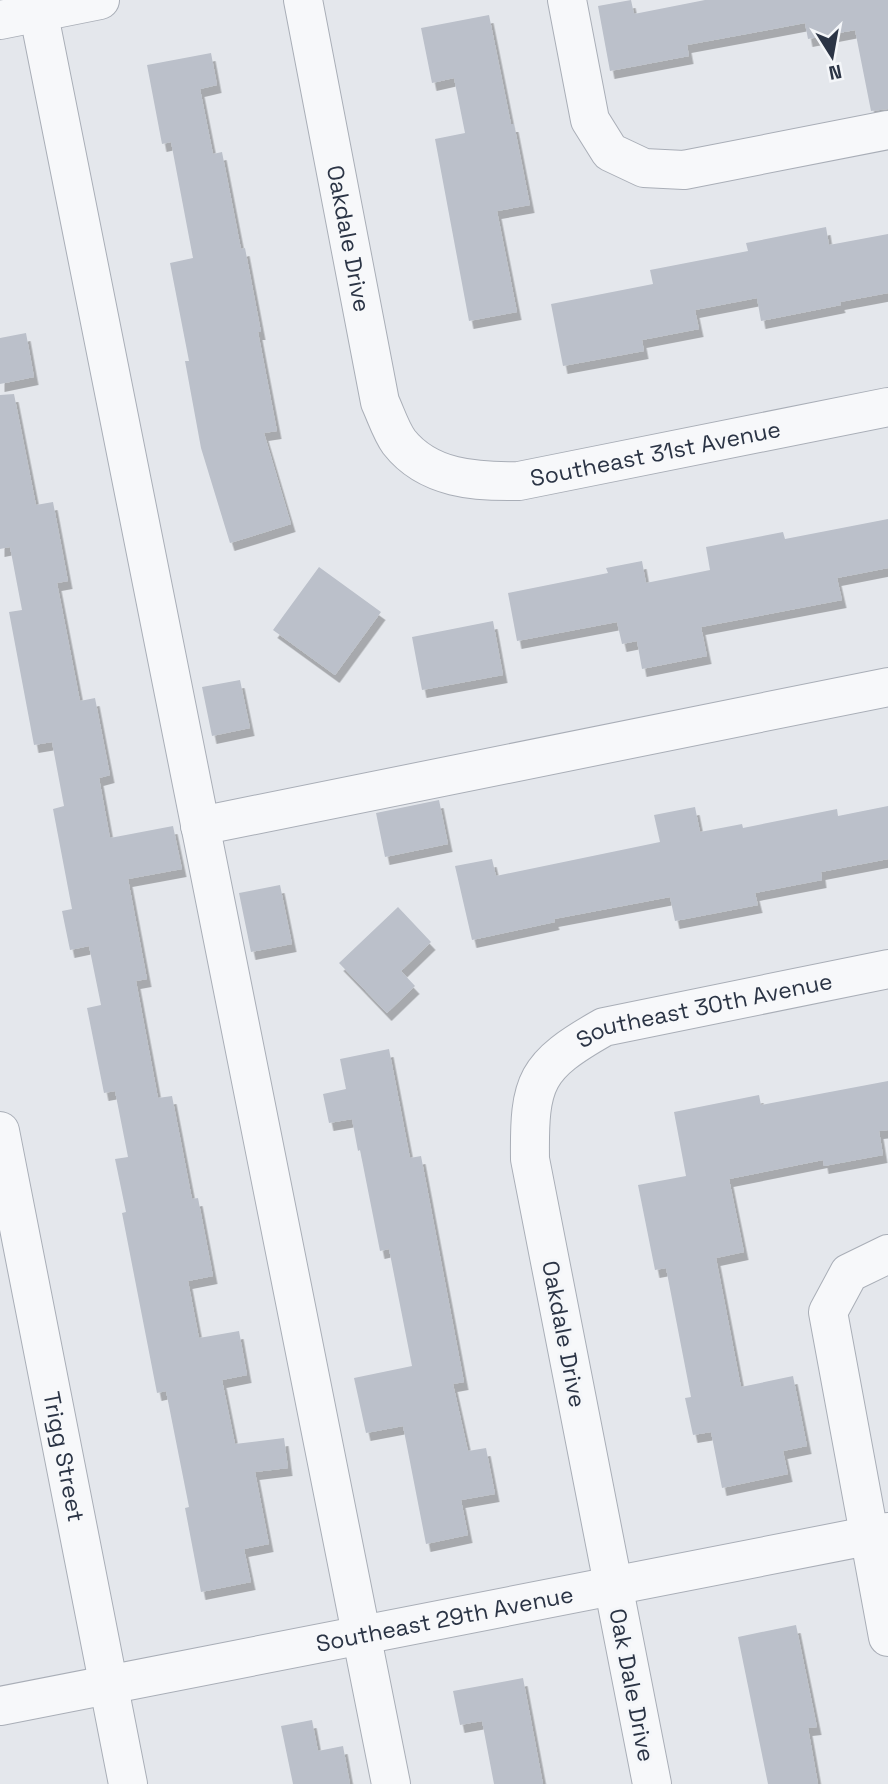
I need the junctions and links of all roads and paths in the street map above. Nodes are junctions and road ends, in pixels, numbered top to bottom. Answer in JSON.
{"nodes":[{"id":1,"x":100,"y":0,"type":"edge"},
{"id":2,"x":303,"y":0,"type":"edge"},
{"id":3,"x":567,"y":0,"type":"edge"},
{"id":4,"x":37,"y":6,"type":"edge"},
{"id":5,"x":0,"y":20,"type":"edge"},
{"id":6,"x":888,"y":130,"type":"edge"},
{"id":7,"x":888,"y":407,"type":"edge"},
{"id":8,"x":425,"y":464,"type":"joint"},
{"id":9,"x":888,"y":687,"type":"edge"},
{"id":10,"x":200,"y":826,"type":"junction"},
{"id":11,"x":888,"y":969,"type":"edge"},
{"id":12,"x":538,"y":1082,"type":"joint"},
{"id":13,"x":0,"y":1131,"type":"edge"},
{"id":14,"x":888,"y":1254,"type":"edge"},
{"id":15,"x":878,"y":1534,"type":"edge"},
{"id":16,"x":612,"y":1586,"type":"junction"},
{"id":17,"x":362,"y":1634,"type":"junction"},
{"id":18,"x":888,"y":1637,"type":"edge"},
{"id":19,"x":108,"y":1684,"type":"junction"},
{"id":20,"x":0,"y":1706,"type":"edge"},
{"id":21,"x":128,"y":1784,"type":"edge"},
{"id":22,"x":391,"y":1784,"type":"edge"},
{"id":23,"x":652,"y":1784,"type":"edge"}],
"edges":[{"from":1,"to":4,"type":"street"},
{"from":2,"to":8,"type":"street","name":"Oakdale Drive"},
{"from":3,"to":6,"type":"street"},
{"from":4,"to":5,"type":"street"},
{"from":4,"to":10,"type":"street"},
{"from":7,"to":8,"type":"street","name":"Southeast 31st Avenue"},
{"from":9,"to":10,"type":"street"},
{"from":10,"to":17,"type":"street"},
{"from":11,"to":12,"type":"street","name":"Southeast 30th Avenue"},
{"from":12,"to":16,"type":"street","name":"Oakdale Drive"},
{"from":13,"to":19,"type":"street","name":"Trigg Street"},
{"from":14,"to":15,"type":"street"},
{"from":15,"to":16,"type":"street","name":"Southeast 29th Avenue"},
{"from":15,"to":18,"type":"street"},
{"from":16,"to":17,"type":"street","name":"Southeast 29th Avenue"},
{"from":16,"to":23,"type":"street","name":"Oak Dale Drive"},
{"from":17,"to":19,"type":"street","name":"Southeast 29th Avenue"},
{"from":17,"to":22,"type":"street"},
{"from":19,"to":20,"type":"street","name":"Southeast 29th Avenue"},
{"from":19,"to":21,"type":"street","name":"Trigg Street"}]}
